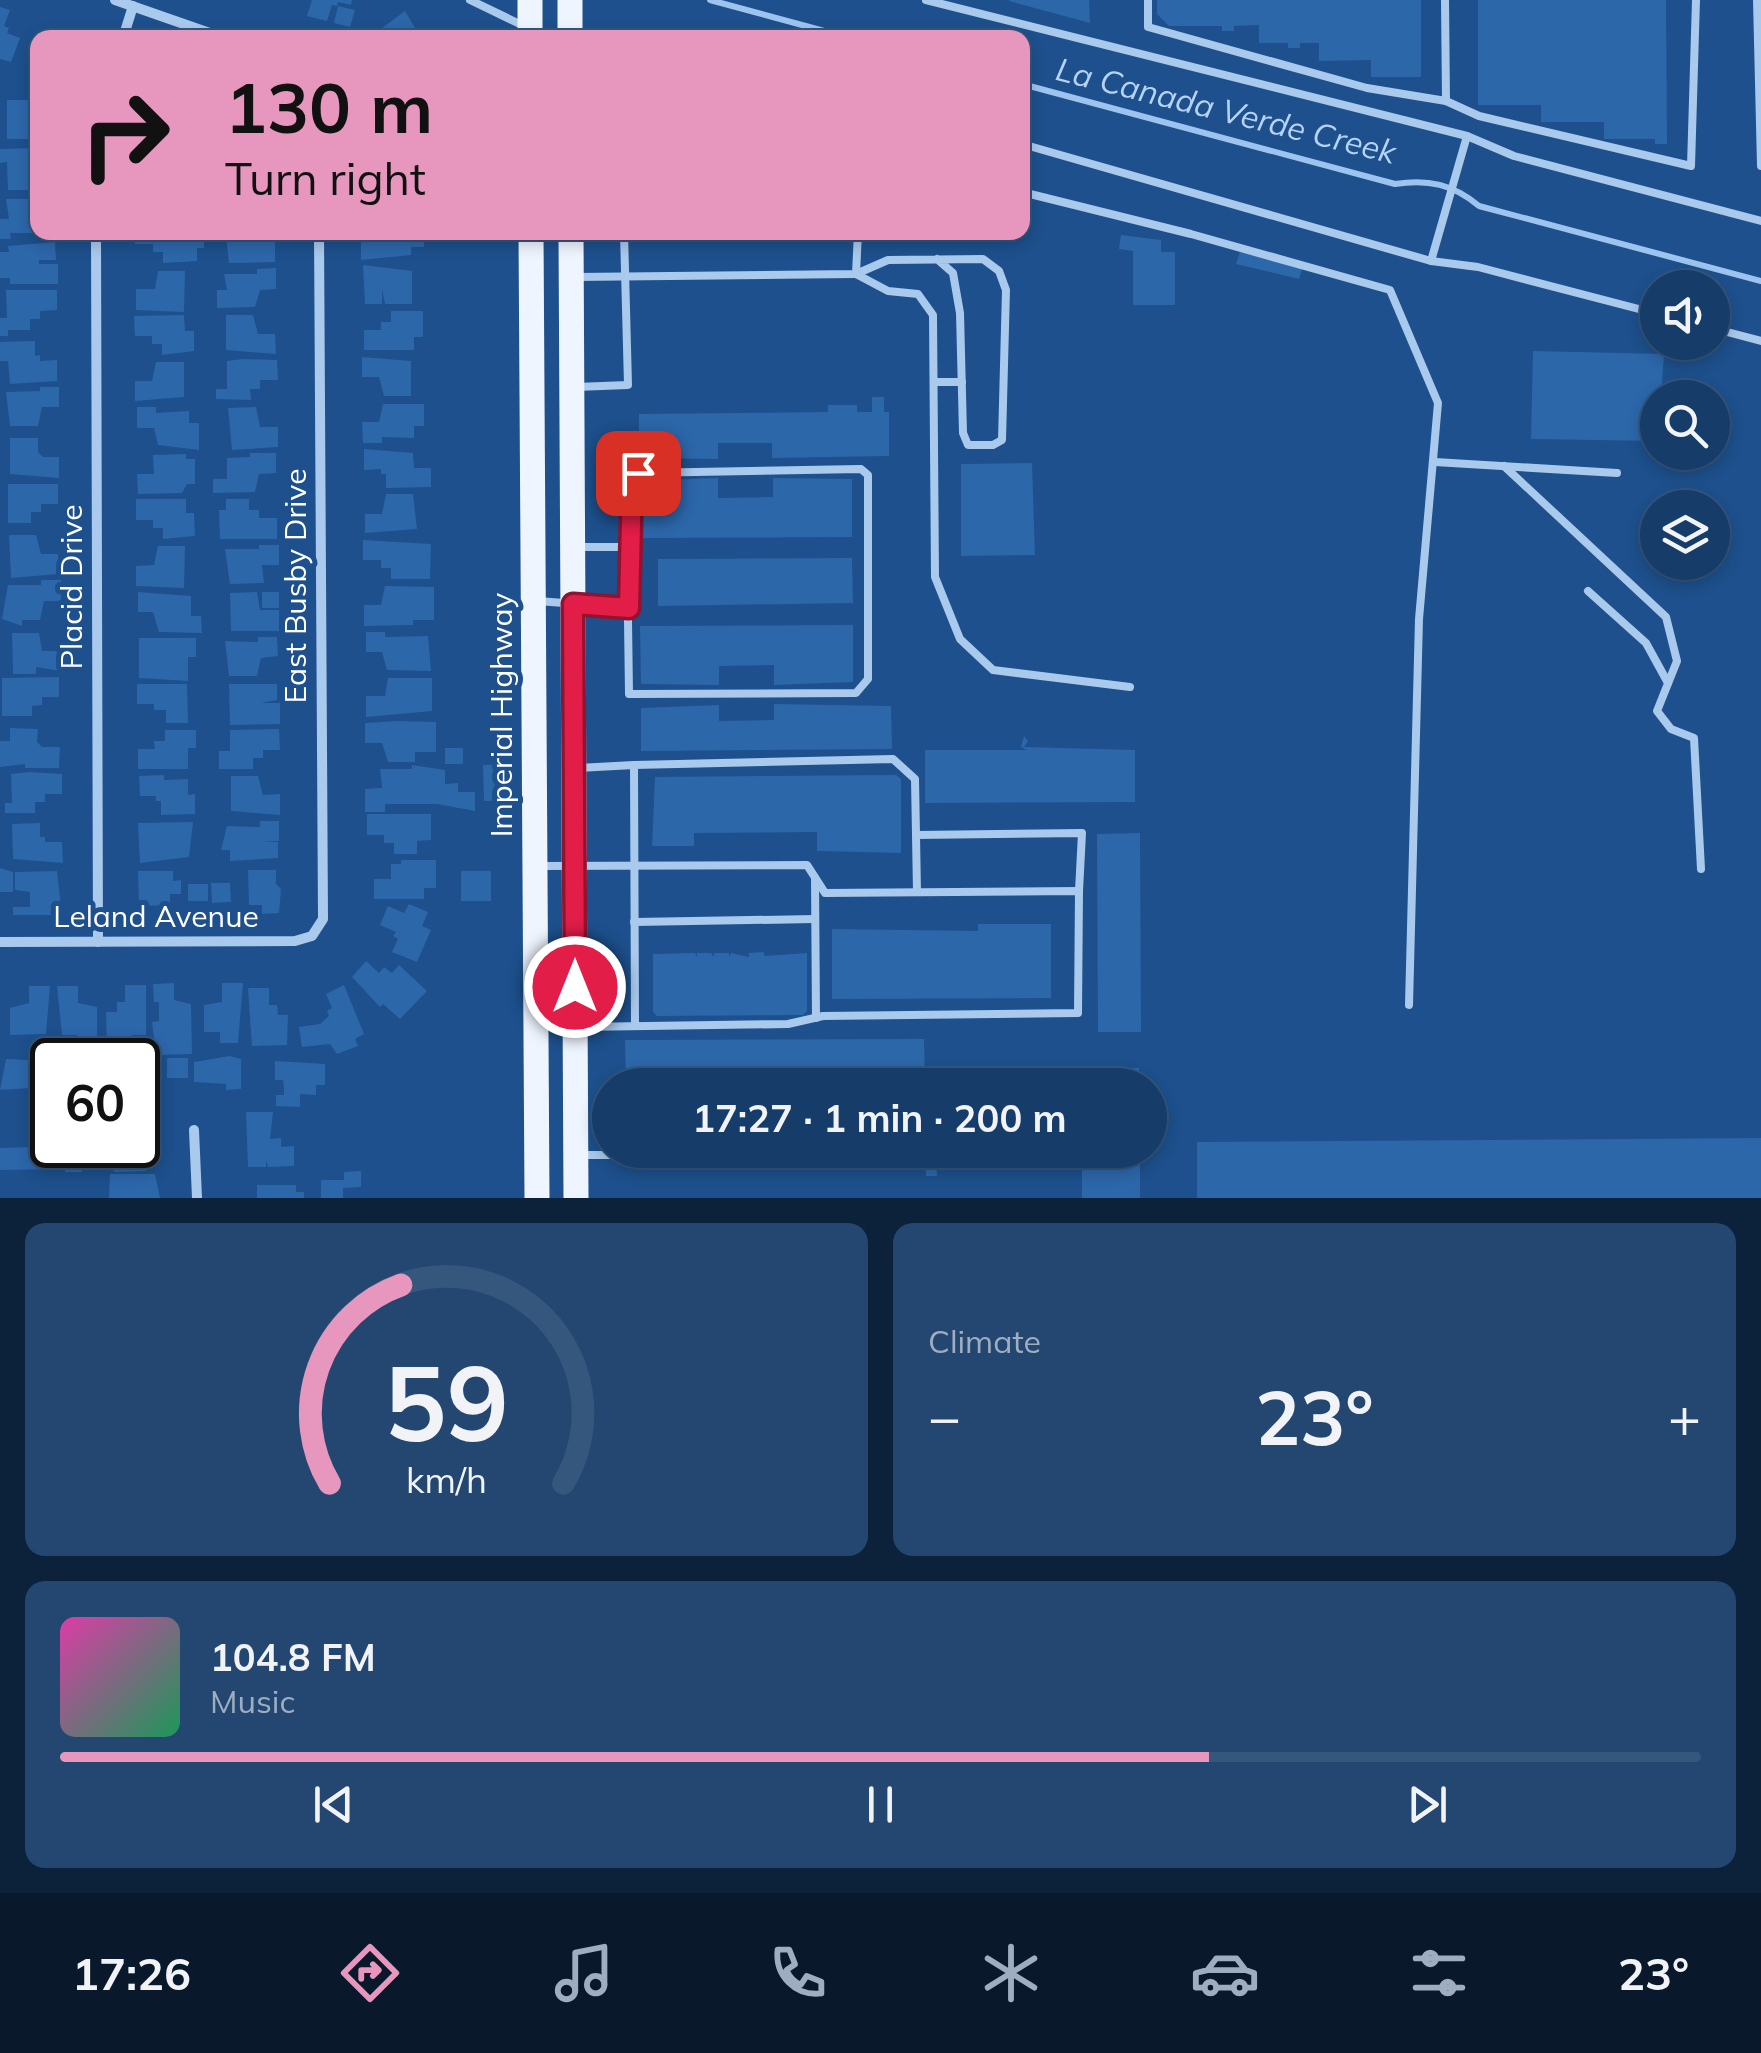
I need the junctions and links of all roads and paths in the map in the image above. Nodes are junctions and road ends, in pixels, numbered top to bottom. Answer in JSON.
{"nodes":[{"id":1,"x":115,"y":0,"type":"edge"},
{"id":2,"x":470,"y":0,"type":"edge"},
{"id":3,"x":926,"y":0,"type":"edge"},
{"id":4,"x":1148,"y":0,"type":"edge"},
{"id":5,"x":1445,"y":0,"type":"edge"},
{"id":6,"x":1696,"y":0,"type":"edge"},
{"id":7,"x":1757,"y":0,"type":"edge"},
{"id":8,"x":133,"y":6,"type":"junction"},
{"id":9,"x":530,"y":18,"type":"edge"},
{"id":10,"x":125,"y":30,"type":"edge"},
{"id":11,"x":201,"y":30,"type":"edge"},
{"id":12,"x":1446,"y":101,"type":"junction"},
{"id":13,"x":1468,"y":136,"type":"junction"},
{"id":14,"x":1030,"y":146,"type":"edge"},
{"id":15,"x":1761,"y":166,"type":"edge"},
{"id":16,"x":1030,"y":194,"type":"edge"},
{"id":17,"x":1761,"y":221,"type":"edge"},
{"id":18,"x":96,"y":240,"type":"edge"},
{"id":19,"x":319,"y":240,"type":"edge"},
{"id":20,"x":532,"y":240,"type":"edge"},
{"id":21,"x":571,"y":240,"type":"edge"},
{"id":22,"x":624,"y":240,"type":"edge"},
{"id":23,"x":858,"y":240,"type":"edge"},
{"id":24,"x":937,"y":259,"type":"junction"},
{"id":25,"x":1431,"y":261,"type":"junction"},
{"id":26,"x":856,"y":274,"type":"junction"},
{"id":27,"x":571,"y":277,"type":"junction"},
{"id":28,"x":625,"y":277,"type":"junction"},
{"id":29,"x":1640,"y":309,"type":"edge"},
{"id":30,"x":1730,"y":333,"type":"edge"},
{"id":31,"x":1761,"y":341,"type":"edge"},
{"id":32,"x":934,"y":382,"type":"junction"},
{"id":33,"x":962,"y":382,"type":"junction"},
{"id":34,"x":572,"y":387,"type":"junction"},
{"id":35,"x":1435,"y":462,"type":"junction"},
{"id":36,"x":1504,"y":466,"type":"junction"},
{"id":37,"x":1617,"y":473,"type":"dead end"},
{"id":38,"x":573,"y":547,"type":"junction"},
{"id":39,"x":627,"y":548,"type":"junction"},
{"id":40,"x":1588,"y":591,"type":"dead end"},
{"id":41,"x":534,"y":600,"type":"junction"},
{"id":42,"x":573,"y":604,"type":"junction"},
{"id":43,"x":629,"y":608,"type":"junction"},
{"id":44,"x":1668,"y":683,"type":"junction"},
{"id":45,"x":1130,"y":687,"type":"dead end"},
{"id":46,"x":634,"y":766,"type":"junction"},
{"id":47,"x":574,"y":768,"type":"junction"},
{"id":48,"x":916,"y":836,"type":"junction"},
{"id":49,"x":535,"y":866,"type":"junction"},
{"id":50,"x":574,"y":868,"type":"junction"},
{"id":51,"x":634,"y":868,"type":"junction"},
{"id":52,"x":1701,"y":870,"type":"dead end"},
{"id":53,"x":815,"y":878,"type":"junction"},
{"id":54,"x":918,"y":892,"type":"junction"},
{"id":55,"x":1079,"y":892,"type":"junction"},
{"id":56,"x":815,"y":919,"type":"junction"},
{"id":57,"x":634,"y":922,"type":"junction"},
{"id":58,"x":312,"y":936,"type":"joint"},
{"id":59,"x":0,"y":942,"type":"edge"},
{"id":60,"x":98,"y":942,"type":"junction"},
{"id":61,"x":1410,"y":1006,"type":"dead end"},
{"id":62,"x":816,"y":1018,"type":"junction"},
{"id":63,"x":635,"y":1026,"type":"junction"},
{"id":64,"x":576,"y":1027,"type":"junction"},
{"id":65,"x":194,"y":1130,"type":"dead end"},
{"id":66,"x":576,"y":1155,"type":"junction"},
{"id":67,"x":592,"y":1155,"type":"edge"},
{"id":68,"x":197,"y":1198,"type":"edge"},
{"id":69,"x":538,"y":1198,"type":"edge"},
{"id":70,"x":576,"y":1198,"type":"edge"}],
"edges":[{"from":1,"to":8,"type":"street"},
{"from":2,"to":9,"type":"lane"},
{"from":3,"to":13,"type":"lane"},
{"from":4,"to":12,"type":"lane"},
{"from":5,"to":12,"type":"lane"},
{"from":6,"to":12,"type":"lane"},
{"from":7,"to":15,"type":"lane"},
{"from":8,"to":10,"type":"street"},
{"from":8,"to":11,"type":"street"},
{"from":13,"to":17,"type":"lane"},
{"from":13,"to":25,"type":"lane"},
{"from":14,"to":25,"type":"lane"},
{"from":16,"to":35,"type":"lane"},
{"from":18,"to":60,"type":"street","name":"Placid Drive"},
{"from":19,"to":58,"type":"street","name":"East Busby Drive"},
{"from":20,"to":41,"type":"main road","name":"Imperial Highway"},
{"from":21,"to":27,"type":"main road"},
{"from":22,"to":28,"type":"lane"},
{"from":23,"to":26,"type":"lane"},
{"from":24,"to":26,"type":"lane"},
{"from":24,"to":33,"type":"lane"},
{"from":24,"to":33,"type":"lane"},
{"from":25,"to":29,"type":"lane"},
{"from":26,"to":28,"type":"lane"},
{"from":26,"to":32,"type":"lane"},
{"from":27,"to":28,"type":"lane"},
{"from":27,"to":34,"type":"main road"},
{"from":28,"to":34,"type":"lane"},
{"from":30,"to":31,"type":"lane"},
{"from":32,"to":33,"type":"lane"},
{"from":32,"to":45,"type":"lane"},
{"from":34,"to":38,"type":"main road"},
{"from":35,"to":36,"type":"lane"},
{"from":35,"to":61,"type":"lane"},
{"from":36,"to":37,"type":"lane"},
{"from":36,"to":44,"type":"lane"},
{"from":38,"to":39,"type":"lane"},
{"from":38,"to":42,"type":"main road"},
{"from":39,"to":43,"type":"lane"},
{"from":39,"to":43,"type":"lane"},
{"from":40,"to":44,"type":"lane"},
{"from":41,"to":42,"type":"lane"},
{"from":41,"to":49,"type":"main road","name":"Imperial Highway"},
{"from":42,"to":43,"type":"lane"},
{"from":42,"to":47,"type":"main road"},
{"from":44,"to":52,"type":"lane"},
{"from":46,"to":47,"type":"lane"},
{"from":46,"to":48,"type":"lane"},
{"from":46,"to":51,"type":"lane"},
{"from":47,"to":50,"type":"main road"},
{"from":48,"to":54,"type":"lane"},
{"from":48,"to":55,"type":"lane"},
{"from":49,"to":50,"type":"lane"},
{"from":49,"to":69,"type":"main road","name":"Imperial Highway"},
{"from":50,"to":51,"type":"lane"},
{"from":50,"to":64,"type":"main road"},
{"from":51,"to":53,"type":"lane"},
{"from":51,"to":57,"type":"lane"},
{"from":53,"to":54,"type":"lane"},
{"from":53,"to":56,"type":"lane"},
{"from":54,"to":55,"type":"lane"},
{"from":55,"to":62,"type":"lane"},
{"from":56,"to":57,"type":"lane"},
{"from":56,"to":62,"type":"lane"},
{"from":57,"to":63,"type":"lane"},
{"from":58,"to":60,"type":"street","name":"Leland Avenue"},
{"from":59,"to":60,"type":"street","name":"Leland Avenue"},
{"from":62,"to":63,"type":"lane"},
{"from":63,"to":64,"type":"lane"},
{"from":64,"to":66,"type":"main road"},
{"from":65,"to":68,"type":"street"},
{"from":66,"to":67,"type":"lane"},
{"from":66,"to":70,"type":"main road"}]}
